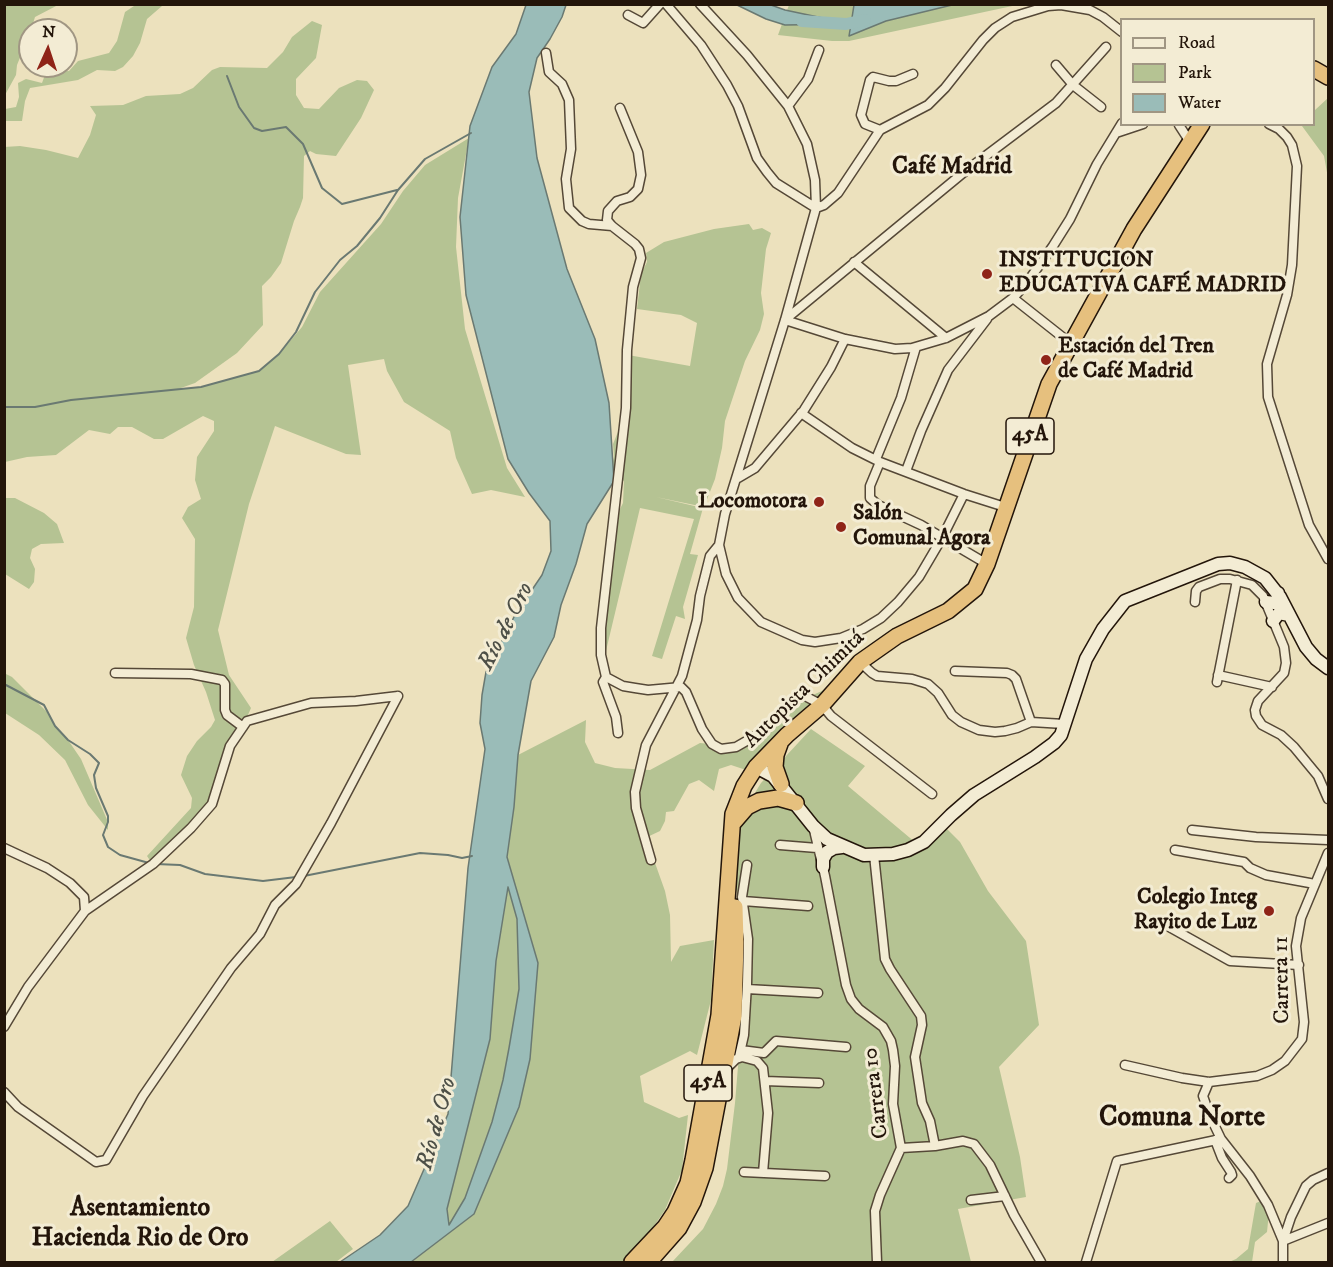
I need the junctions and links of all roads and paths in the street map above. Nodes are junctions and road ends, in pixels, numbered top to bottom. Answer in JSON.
{"nodes":[{"id":1,"x":660,"y":4,"type":"edge"},
{"id":2,"x":666,"y":4,"type":"edge"},
{"id":3,"x":700,"y":4,"type":"edge"},
{"id":4,"x":628,"y":15,"type":"dead end"},
{"id":5,"x":1120,"y":30,"type":"edge"},
{"id":6,"x":1106,"y":47,"type":"dead end"},
{"id":7,"x":819,"y":50,"type":"dead end"},
{"id":8,"x":546,"y":53,"type":"dead end"},
{"id":9,"x":1056,"y":65,"type":"dead end"},
{"id":10,"x":1315,"y":70,"type":"edge"},
{"id":11,"x":913,"y":74,"type":"dead end"},
{"id":12,"x":1329,"y":77,"type":"edge"},
{"id":13,"x":1074,"y":85,"type":"junction"},
{"id":14,"x":788,"y":106,"type":"junction"},
{"id":15,"x":1101,"y":107,"type":"dead end"},
{"id":16,"x":620,"y":108,"type":"dead end"},
{"id":17,"x":1120,"y":126,"type":"edge"},
{"id":18,"x":1137,"y":126,"type":"edge"},
{"id":19,"x":1179,"y":126,"type":"edge"},
{"id":20,"x":1201,"y":126,"type":"edge"},
{"id":21,"x":1273,"y":126,"type":"edge"},
{"id":22,"x":880,"y":130,"type":"junction"},
{"id":23,"x":1115,"y":133,"type":"junction"},
{"id":24,"x":1190,"y":142,"type":"junction"},
{"id":25,"x":816,"y":208,"type":"junction"},
{"id":26,"x":612,"y":226,"type":"junction"},
{"id":27,"x":854,"y":262,"type":"junction"},
{"id":28,"x":1013,"y":298,"type":"junction"},
{"id":29,"x":989,"y":316,"type":"junction"},
{"id":30,"x":786,"y":320,"type":"junction"},
{"id":31,"x":946,"y":338,"type":"junction"},
{"id":32,"x":845,"y":339,"type":"junction"},
{"id":33,"x":1070,"y":343,"type":"junction"},
{"id":34,"x":916,"y":347,"type":"junction"},
{"id":35,"x":801,"y":413,"type":"junction"},
{"id":36,"x":878,"y":461,"type":"junction"},
{"id":37,"x":906,"y":471,"type":"junction"},
{"id":38,"x":738,"y":478,"type":"junction"},
{"id":39,"x":964,"y":494,"type":"junction"},
{"id":40,"x":1005,"y":507,"type":"junction"},
{"id":41,"x":942,"y":538,"type":"junction"},
{"id":42,"x":719,"y":545,"type":"junction"},
{"id":43,"x":1329,"y":560,"type":"edge"},
{"id":44,"x":987,"y":564,"type":"junction"},
{"id":45,"x":1237,"y":580,"type":"junction"},
{"id":46,"x":1278,"y":593,"type":"junction"},
{"id":47,"x":1195,"y":602,"type":"dead end"},
{"id":48,"x":1266,"y":602,"type":"junction"},
{"id":49,"x":1289,"y":615,"type":"junction"},
{"id":50,"x":1273,"y":621,"type":"junction"},
{"id":51,"x":860,"y":662,"type":"junction"},
{"id":52,"x":1329,"y":668,"type":"edge"},
{"id":53,"x":955,"y":670,"type":"dead end"},
{"id":54,"x":115,"y":672,"type":"dead end"},
{"id":55,"x":606,"y":677,"type":"junction"},
{"id":56,"x":675,"y":687,"type":"junction"},
{"id":57,"x":1272,"y":687,"type":"junction"},
{"id":58,"x":822,"y":705,"type":"junction"},
{"id":59,"x":1031,"y":722,"type":"junction"},
{"id":60,"x":1064,"y":724,"type":"junction"},
{"id":61,"x":243,"y":726,"type":"junction"},
{"id":62,"x":618,"y":733,"type":"dead end"},
{"id":63,"x":787,"y":735,"type":"junction"},
{"id":64,"x":756,"y":767,"type":"junction"},
{"id":65,"x":1328,"y":773,"type":"edge"},
{"id":66,"x":1318,"y":776,"type":"junction"},
{"id":67,"x":781,"y":784,"type":"junction"},
{"id":68,"x":932,"y":794,"type":"dead end"},
{"id":69,"x":1329,"y":799,"type":"edge"},
{"id":70,"x":796,"y":803,"type":"junction"},
{"id":71,"x":813,"y":826,"type":"junction"},
{"id":72,"x":732,"y":827,"type":"junction"},
{"id":73,"x":1192,"y":830,"type":"dead end"},
{"id":74,"x":1329,"y":840,"type":"edge"},
{"id":75,"x":780,"y":845,"type":"dead end"},
{"id":76,"x":842,"y":847,"type":"junction"},
{"id":77,"x":4,"y":848,"type":"edge"},
{"id":78,"x":818,"y":848,"type":"junction"},
{"id":79,"x":1175,"y":850,"type":"dead end"},
{"id":80,"x":1329,"y":853,"type":"edge"},
{"id":81,"x":874,"y":855,"type":"junction"},
{"id":82,"x":651,"y":860,"type":"dead end"},
{"id":83,"x":747,"y":865,"type":"dead end"},
{"id":84,"x":823,"y":867,"type":"junction"},
{"id":85,"x":1326,"y":871,"type":"edge"},
{"id":86,"x":730,"y":884,"type":"junction"},
{"id":87,"x":1315,"y":884,"type":"junction"},
{"id":88,"x":743,"y":901,"type":"junction"},
{"id":89,"x":808,"y":906,"type":"dead end"},
{"id":90,"x":86,"y":911,"type":"junction"},
{"id":91,"x":1164,"y":924,"type":"dead end"},
{"id":92,"x":1299,"y":965,"type":"junction"},
{"id":93,"x":747,"y":989,"type":"junction"},
{"id":94,"x":818,"y":993,"type":"dead end"},
{"id":95,"x":4,"y":1027,"type":"edge"},
{"id":96,"x":846,"y":1047,"type":"dead end"},
{"id":97,"x":740,"y":1054,"type":"junction"},
{"id":98,"x":1125,"y":1065,"type":"dead end"},
{"id":99,"x":725,"y":1070,"type":"junction"},
{"id":100,"x":765,"y":1081,"type":"junction"},
{"id":101,"x":1209,"y":1082,"type":"junction"},
{"id":102,"x":819,"y":1083,"type":"dead end"},
{"id":103,"x":4,"y":1092,"type":"edge"},
{"id":104,"x":1218,"y":1139,"type":"junction"},
{"id":105,"x":935,"y":1146,"type":"junction"},
{"id":106,"x":901,"y":1148,"type":"junction"},
{"id":107,"x":744,"y":1172,"type":"dead end"},
{"id":108,"x":764,"y":1173,"type":"junction"},
{"id":109,"x":1329,"y":1173,"type":"edge"},
{"id":110,"x":825,"y":1176,"type":"dead end"},
{"id":111,"x":1229,"y":1178,"type":"dead end"},
{"id":112,"x":1005,"y":1196,"type":"junction"},
{"id":113,"x":971,"y":1200,"type":"dead end"},
{"id":114,"x":1329,"y":1223,"type":"edge"},
{"id":115,"x":1283,"y":1241,"type":"junction"},
{"id":116,"x":632,"y":1263,"type":"edge"},
{"id":117,"x":648,"y":1263,"type":"edge"},
{"id":118,"x":877,"y":1263,"type":"edge"},
{"id":119,"x":1041,"y":1263,"type":"edge"},
{"id":120,"x":1086,"y":1263,"type":"edge"},
{"id":121,"x":1283,"y":1263,"type":"edge"}],
"edges":[{"from":1,"to":4,"type":"street"},
{"from":2,"to":25,"type":"street"},
{"from":3,"to":14,"type":"street"},
{"from":5,"to":22,"type":"street"},
{"from":6,"to":13,"type":"street"},
{"from":7,"to":14,"type":"street"},
{"from":8,"to":26,"type":"street"},
{"from":9,"to":13,"type":"street"},
{"from":10,"to":12,"type":"highway"},
{"from":11,"to":22,"type":"street"},
{"from":13,"to":15,"type":"street"},
{"from":13,"to":27,"type":"street"},
{"from":14,"to":25,"type":"street"},
{"from":16,"to":26,"type":"street"},
{"from":17,"to":23,"type":"street"},
{"from":18,"to":23,"type":"street"},
{"from":19,"to":24,"type":"street"},
{"from":20,"to":24,"type":"highway","name":"Autopista Chimitá","number":"45A"},
{"from":21,"to":43,"type":"street"},
{"from":22,"to":25,"type":"street"},
{"from":23,"to":28,"type":"street"},
{"from":24,"to":33,"type":"highway","name":"Autopista Chimitá","number":"45A"},
{"from":25,"to":30,"type":"street"},
{"from":26,"to":55,"type":"street"},
{"from":27,"to":30,"type":"street"},
{"from":27,"to":31,"type":"street"},
{"from":28,"to":29,"type":"street"},
{"from":28,"to":33,"type":"street"},
{"from":29,"to":31,"type":"street"},
{"from":29,"to":37,"type":"street"},
{"from":30,"to":32,"type":"street"},
{"from":30,"to":38,"type":"street"},
{"from":31,"to":34,"type":"street"},
{"from":32,"to":34,"type":"street"},
{"from":32,"to":35,"type":"street"},
{"from":33,"to":40,"type":"highway","name":"Autopista Chimitá","number":"45A"},
{"from":34,"to":36,"type":"street"},
{"from":35,"to":36,"type":"street"},
{"from":35,"to":38,"type":"street"},
{"from":36,"to":37,"type":"street"},
{"from":36,"to":41,"type":"street"},
{"from":37,"to":39,"type":"street"},
{"from":38,"to":42,"type":"street"},
{"from":39,"to":40,"type":"street"},
{"from":39,"to":41,"type":"street"},
{"from":40,"to":44,"type":"highway","name":"Autopista Chimitá","number":"45A"},
{"from":41,"to":42,"type":"street"},
{"from":41,"to":44,"type":"street"},
{"from":42,"to":56,"type":"street"},
{"from":44,"to":51,"type":"highway","name":"Autopista Chimitá","number":"45A"},
{"from":45,"to":47,"type":"street"},
{"from":45,"to":48,"type":"street"},
{"from":45,"to":57,"type":"street"},
{"from":46,"to":48,"type":"street"},
{"from":46,"to":49,"type":"street"},
{"from":46,"to":60,"type":"street"},
{"from":48,"to":50,"type":"street"},
{"from":49,"to":50,"type":"street"},
{"from":49,"to":52,"type":"street"},
{"from":50,"to":57,"type":"street"},
{"from":51,"to":58,"type":"highway","name":"Autopista Chimitá","number":"45A"},
{"from":51,"to":59,"type":"street"},
{"from":53,"to":59,"type":"street"},
{"from":54,"to":61,"type":"street"},
{"from":55,"to":56,"type":"street"},
{"from":55,"to":62,"type":"street"},
{"from":56,"to":58,"type":"street"},
{"from":56,"to":82,"type":"street"},
{"from":57,"to":66,"type":"street"},
{"from":58,"to":63,"type":"highway","name":"Autopista Chimitá","number":"45A"},
{"from":58,"to":68,"type":"street"},
{"from":59,"to":60,"type":"street"},
{"from":60,"to":81,"type":"street"},
{"from":61,"to":90,"type":"street"},
{"from":61,"to":103,"type":"street"},
{"from":63,"to":64,"type":"highway","name":"Autopista Chimitá","number":"45A"},
{"from":63,"to":67,"type":"highway"},
{"from":64,"to":67,"type":"street"},
{"from":64,"to":72,"type":"highway","name":"Autopista Chimitá","number":"45A"},
{"from":65,"to":66,"type":"street"},
{"from":66,"to":69,"type":"street"},
{"from":67,"to":70,"type":"street"},
{"from":70,"to":71,"type":"street"},
{"from":70,"to":72,"type":"highway"},
{"from":71,"to":76,"type":"street"},
{"from":71,"to":78,"type":"street","name":"Carrera 10"},
{"from":72,"to":86,"type":"highway","name":"Autopista Chimitá","number":"45A"},
{"from":73,"to":74,"type":"street"},
{"from":75,"to":78,"type":"street"},
{"from":76,"to":81,"type":"street"},
{"from":76,"to":84,"type":"street"},
{"from":77,"to":90,"type":"street"},
{"from":78,"to":84,"type":"street","name":"Carrera 10"},
{"from":79,"to":87,"type":"street"},
{"from":80,"to":85,"type":"street","name":"Carrera 11"},
{"from":81,"to":105,"type":"street"},
{"from":83,"to":88,"type":"street"},
{"from":84,"to":106,"type":"street","name":"Carrera 10"},
{"from":85,"to":87,"type":"street","name":"Carrera 11"},
{"from":86,"to":99,"type":"highway","name":"Autopista Chimitá","number":"45A"},
{"from":86,"to":116,"type":"highway","name":"Autopista Chimitá","number":"45A"},
{"from":87,"to":92,"type":"street","name":"Carrera 11"},
{"from":88,"to":89,"type":"street"},
{"from":88,"to":93,"type":"street"},
{"from":90,"to":95,"type":"street"},
{"from":91,"to":92,"type":"street"},
{"from":92,"to":101,"type":"street","name":"Carrera 11"},
{"from":93,"to":94,"type":"street"},
{"from":93,"to":97,"type":"street"},
{"from":96,"to":97,"type":"street"},
{"from":97,"to":99,"type":"street"},
{"from":97,"to":100,"type":"street"},
{"from":98,"to":101,"type":"street"},
{"from":99,"to":117,"type":"highway","name":"Autopista Chimitá","number":"45A"},
{"from":100,"to":102,"type":"street"},
{"from":100,"to":108,"type":"street"},
{"from":101,"to":104,"type":"street"},
{"from":104,"to":111,"type":"street"},
{"from":104,"to":115,"type":"street"},
{"from":104,"to":120,"type":"street"},
{"from":105,"to":106,"type":"street"},
{"from":105,"to":112,"type":"street"},
{"from":106,"to":118,"type":"street","name":"Carrera 10"},
{"from":107,"to":108,"type":"street"},
{"from":108,"to":110,"type":"street"},
{"from":109,"to":115,"type":"street"},
{"from":112,"to":113,"type":"street"},
{"from":112,"to":119,"type":"street"},
{"from":114,"to":115,"type":"street"},
{"from":115,"to":121,"type":"street"}]}
